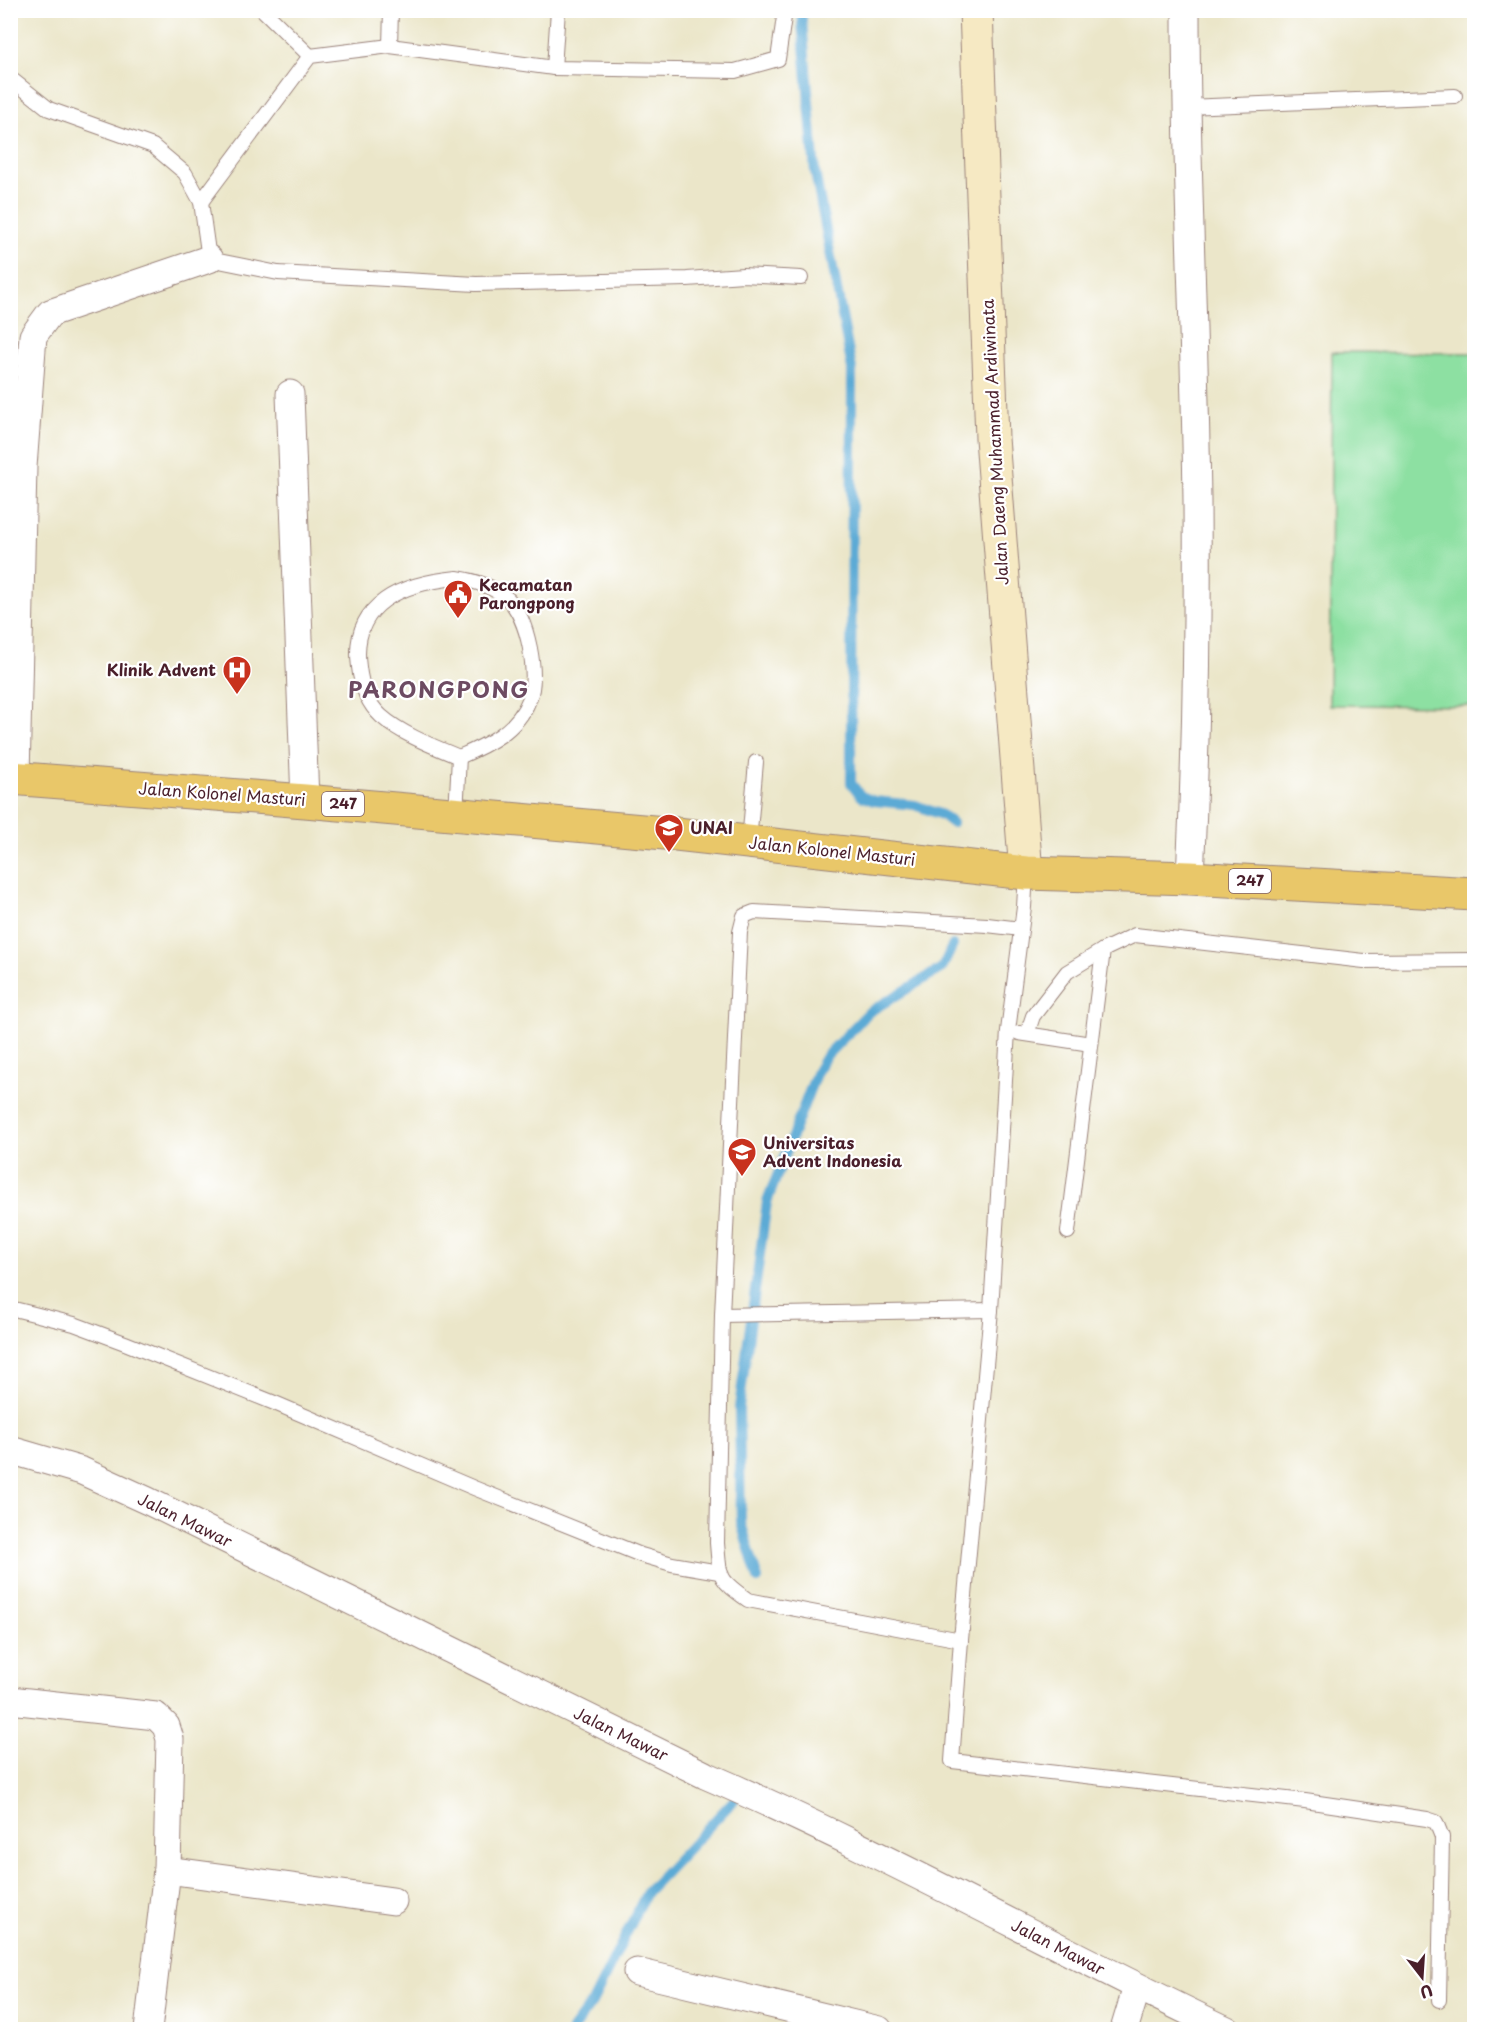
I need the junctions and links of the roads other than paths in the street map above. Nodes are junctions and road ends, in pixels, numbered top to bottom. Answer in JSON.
{"nodes":[{"id":1,"x":263,"y":10,"type":"edge"},
{"id":2,"x":391,"y":10,"type":"edge"},
{"id":3,"x":558,"y":10,"type":"edge"},
{"id":4,"x":785,"y":10,"type":"edge"},
{"id":5,"x":976,"y":10,"type":"edge"},
{"id":6,"x":1186,"y":10,"type":"edge"},
{"id":7,"x":390,"y":46,"type":"junction"},
{"id":8,"x":310,"y":56,"type":"junction"},
{"id":9,"x":554,"y":68,"type":"junction"},
{"id":10,"x":10,"y":78,"type":"edge"},
{"id":11,"x":1455,"y":96,"type":"dead end"},
{"id":12,"x":1186,"y":107,"type":"junction"},
{"id":13,"x":201,"y":202,"type":"junction"},
{"id":14,"x":209,"y":259,"type":"junction"},
{"id":15,"x":801,"y":278,"type":"dead end"},
{"id":16,"x":290,"y":394,"type":"dead end"},
{"id":17,"x":459,"y":757,"type":"junction"},
{"id":18,"x":756,"y":762,"type":"dead end"},
{"id":19,"x":14,"y":778,"type":"edge"},
{"id":20,"x":305,"y":801,"type":"junction"},
{"id":21,"x":456,"y":814,"type":"junction"},
{"id":22,"x":749,"y":842,"type":"junction"},
{"id":23,"x":1026,"y":873,"type":"junction"},
{"id":24,"x":1190,"y":878,"type":"junction"},
{"id":25,"x":1474,"y":894,"type":"edge"},
{"id":26,"x":1021,"y":929,"type":"junction"},
{"id":27,"x":1103,"y":950,"type":"junction"},
{"id":28,"x":1474,"y":960,"type":"edge"},
{"id":29,"x":1008,"y":1031,"type":"junction"},
{"id":30,"x":1027,"y":1034,"type":"junction"},
{"id":31,"x":1091,"y":1044,"type":"junction"},
{"id":32,"x":1068,"y":1232,"type":"dead end"},
{"id":33,"x":10,"y":1308,"type":"edge"},
{"id":34,"x":991,"y":1310,"type":"junction"},
{"id":35,"x":729,"y":1316,"type":"junction"},
{"id":36,"x":10,"y":1450,"type":"edge"},
{"id":37,"x":720,"y":1572,"type":"junction"},
{"id":38,"x":961,"y":1640,"type":"junction"},
{"id":39,"x":10,"y":1700,"type":"edge"},
{"id":40,"x":167,"y":1870,"type":"junction"},
{"id":41,"x":393,"y":1901,"type":"dead end"},
{"id":42,"x":637,"y":1972,"type":"dead end"},
{"id":43,"x":1137,"y":1987,"type":"junction"},
{"id":44,"x":1439,"y":2000,"type":"dead end"},
{"id":45,"x":148,"y":2030,"type":"edge"},
{"id":46,"x":879,"y":2030,"type":"edge"},
{"id":47,"x":1125,"y":2030,"type":"edge"},
{"id":48,"x":1227,"y":2030,"type":"edge"}],
"edges":[{"from":1,"to":8,"type":"lane"},
{"from":2,"to":7,"type":"lane"},
{"from":3,"to":9,"type":"lane"},
{"from":4,"to":9,"type":"lane"},
{"from":5,"to":23,"type":"main road","name":"Jalan Daeng Muhammad Ardiwinata"},
{"from":6,"to":12,"type":"street"},
{"from":7,"to":8,"type":"lane"},
{"from":7,"to":9,"type":"lane"},
{"from":8,"to":13,"type":"lane"},
{"from":10,"to":13,"type":"lane"},
{"from":11,"to":12,"type":"lane"},
{"from":12,"to":24,"type":"street"},
{"from":13,"to":14,"type":"lane"},
{"from":14,"to":15,"type":"lane"},
{"from":14,"to":19,"type":"street"},
{"from":16,"to":20,"type":"street"},
{"from":17,"to":17,"type":"lane"},
{"from":17,"to":21,"type":"lane"},
{"from":18,"to":22,"type":"lane"},
{"from":19,"to":20,"type":"main road","name":"Jalan Kolonel Masturi","number":"247"},
{"from":20,"to":21,"type":"main road","name":"Jalan Kolonel Masturi","number":"247"},
{"from":21,"to":22,"type":"main road","name":"Jalan Kolonel Masturi","number":"247"},
{"from":22,"to":23,"type":"main road","name":"Jalan Kolonel Masturi","number":"247"},
{"from":23,"to":24,"type":"main road","name":"Jalan Kolonel Masturi","number":"247"},
{"from":23,"to":26,"type":"lane"},
{"from":24,"to":25,"type":"main road","name":"Jalan Kolonel Masturi","number":"247"},
{"from":26,"to":29,"type":"lane"},
{"from":26,"to":35,"type":"lane"},
{"from":27,"to":28,"type":"lane"},
{"from":27,"to":30,"type":"lane"},
{"from":27,"to":31,"type":"lane"},
{"from":29,"to":30,"type":"lane"},
{"from":29,"to":34,"type":"lane"},
{"from":30,"to":31,"type":"lane"},
{"from":31,"to":32,"type":"lane"},
{"from":33,"to":37,"type":"lane"},
{"from":34,"to":35,"type":"lane"},
{"from":34,"to":38,"type":"lane"},
{"from":35,"to":37,"type":"lane"},
{"from":36,"to":43,"type":"street","name":"Jalan Mawar"},
{"from":37,"to":38,"type":"lane"},
{"from":38,"to":44,"type":"lane"},
{"from":39,"to":40,"type":"street"},
{"from":40,"to":41,"type":"street"},
{"from":40,"to":45,"type":"street"},
{"from":42,"to":46,"type":"street"},
{"from":43,"to":47,"type":"street"},
{"from":43,"to":48,"type":"street","name":"Jalan Mawar"}]}
